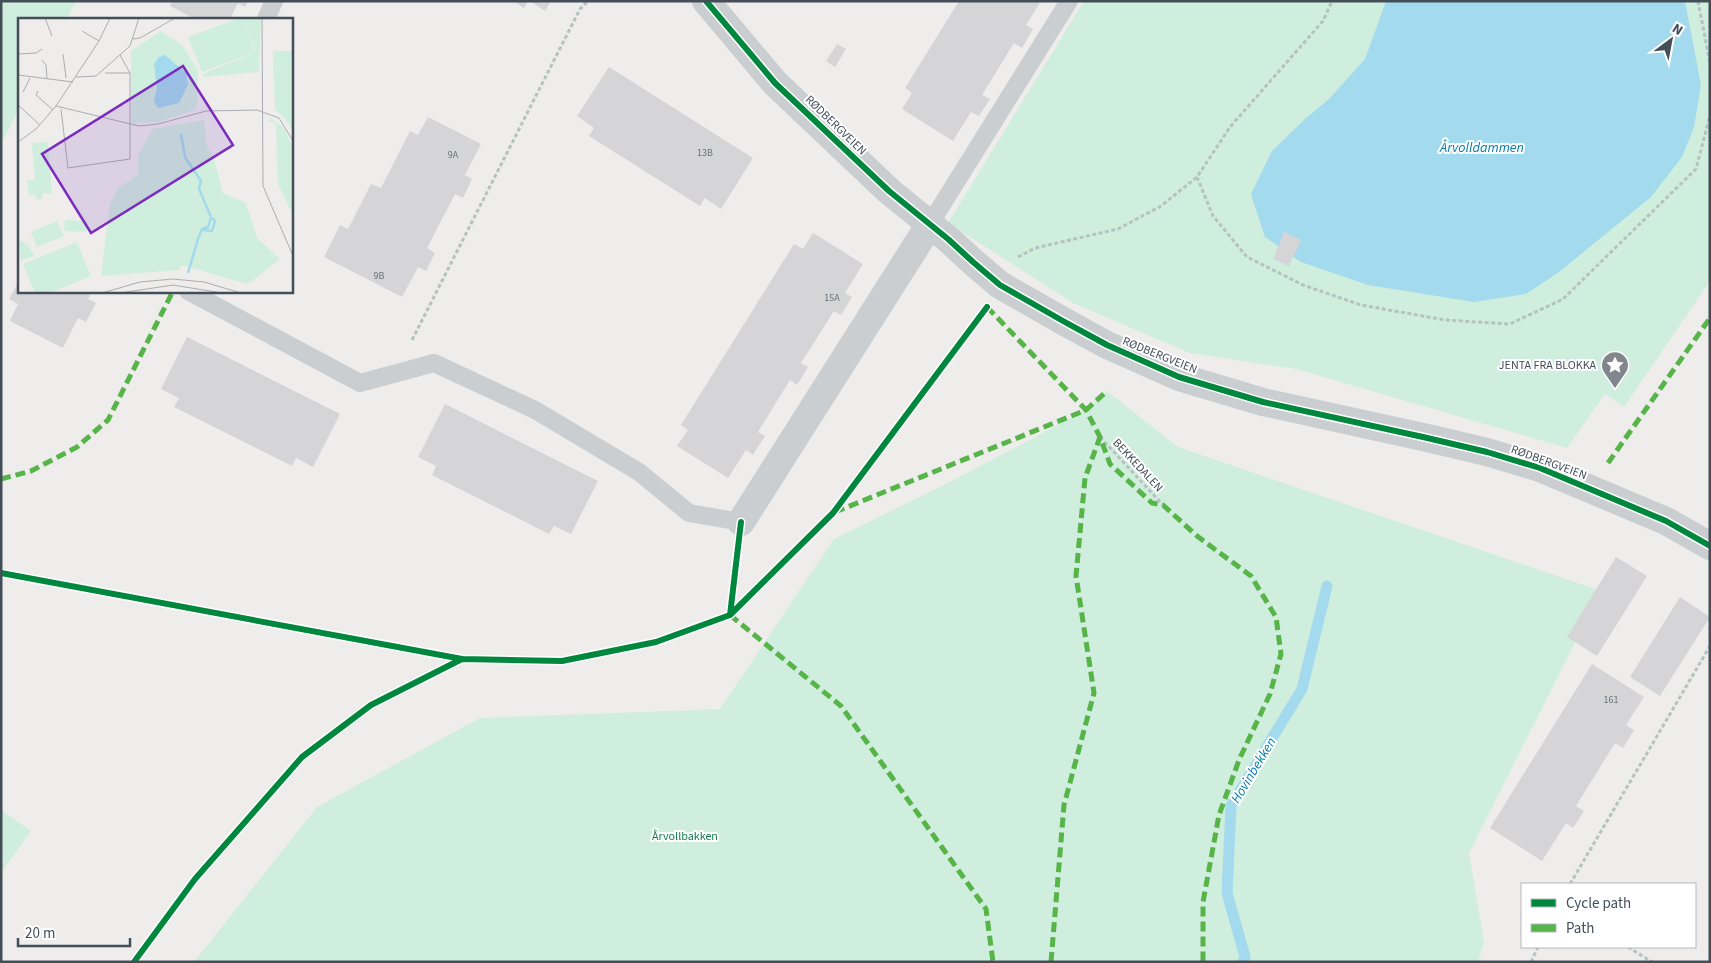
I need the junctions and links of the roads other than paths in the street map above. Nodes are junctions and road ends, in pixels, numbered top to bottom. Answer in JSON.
{"nodes":[{"id":1,"x":274,"y":1,"type":"edge"},
{"id":2,"x":706,"y":1,"type":"edge"},
{"id":3,"x":1069,"y":1,"type":"edge"},
{"id":4,"x":266,"y":18,"type":"edge"},
{"id":5,"x":930,"y":224,"type":"junction"},
{"id":6,"x":190,"y":292,"type":"edge"},
{"id":7,"x":741,"y":522,"type":"joint"},
{"id":8,"x":1710,"y":546,"type":"edge"}],
"edges":[{"from":1,"to":4,"type":"lane"},
{"from":2,"to":5,"type":"street","name":"RØDBERGVEIEN"},
{"from":3,"to":5,"type":"lane"},
{"from":5,"to":7,"type":"street"},
{"from":5,"to":8,"type":"street","name":"RØDBERGVEIEN"},
{"from":6,"to":7,"type":"lane"}]}
